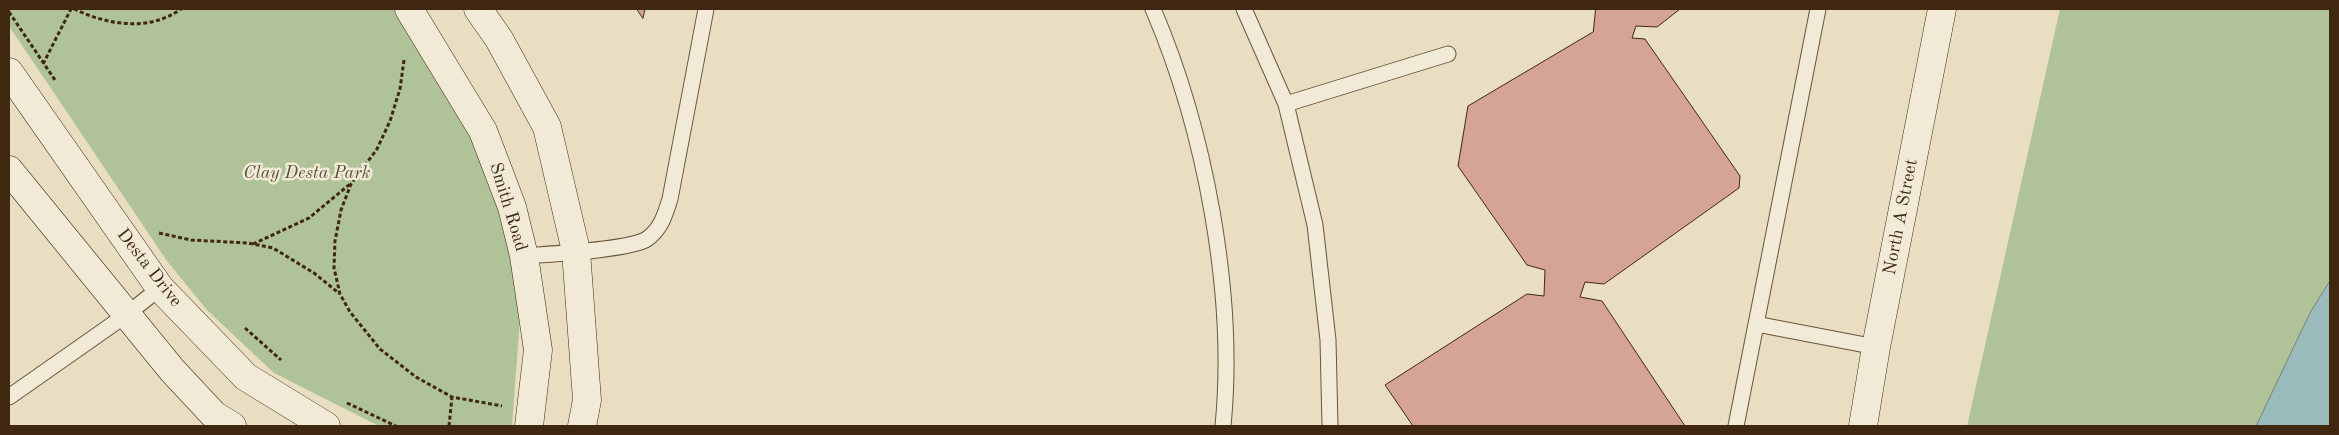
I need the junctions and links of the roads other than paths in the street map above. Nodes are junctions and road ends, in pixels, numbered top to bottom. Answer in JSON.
{"nodes":[{"id":1,"x":478,"y":9,"type":"edge"},
{"id":2,"x":706,"y":9,"type":"edge"},
{"id":3,"x":1153,"y":9,"type":"edge"},
{"id":4,"x":1244,"y":9,"type":"edge"},
{"id":5,"x":1818,"y":9,"type":"edge"},
{"id":6,"x":1942,"y":9,"type":"edge"},
{"id":7,"x":412,"y":14,"type":"edge"},
{"id":8,"x":1448,"y":54,"type":"dead end"},
{"id":9,"x":9,"y":72,"type":"edge"},
{"id":10,"x":1286,"y":104,"type":"junction"},
{"id":11,"x":9,"y":170,"type":"edge"},
{"id":12,"x":576,"y":251,"type":"junction"},
{"id":13,"x":524,"y":256,"type":"junction"},
{"id":14,"x":160,"y":288,"type":"junction"},
{"id":15,"x":126,"y":314,"type":"junction"},
{"id":16,"x":1756,"y":324,"type":"junction"},
{"id":17,"x":1876,"y":346,"type":"junction"},
{"id":18,"x":9,"y":397,"type":"edge"},
{"id":19,"x":218,"y":423,"type":"edge"},
{"id":20,"x":326,"y":426,"type":"edge"},
{"id":21,"x":529,"y":426,"type":"edge"},
{"id":22,"x":582,"y":426,"type":"edge"},
{"id":23,"x":1223,"y":426,"type":"edge"},
{"id":24,"x":1330,"y":426,"type":"edge"},
{"id":25,"x":1736,"y":426,"type":"edge"},
{"id":26,"x":1863,"y":426,"type":"edge"}],
"edges":[{"from":1,"to":12,"type":"street"},
{"from":2,"to":12,"type":"lane"},
{"from":3,"to":23,"type":"lane"},
{"from":4,"to":10,"type":"lane"},
{"from":5,"to":16,"type":"lane"},
{"from":6,"to":17,"type":"street","name":"North A Street"},
{"from":7,"to":13,"type":"street","name":"Smith Road"},
{"from":8,"to":10,"type":"lane"},
{"from":9,"to":14,"type":"street","name":"Desta Drive"},
{"from":10,"to":24,"type":"lane"},
{"from":11,"to":15,"type":"street"},
{"from":12,"to":13,"type":"lane"},
{"from":12,"to":22,"type":"street"},
{"from":13,"to":21,"type":"street","name":"Smith Road"},
{"from":14,"to":15,"type":"lane"},
{"from":14,"to":20,"type":"street","name":"Desta Drive"},
{"from":15,"to":18,"type":"lane"},
{"from":15,"to":19,"type":"street"},
{"from":16,"to":17,"type":"lane"},
{"from":16,"to":25,"type":"lane"},
{"from":17,"to":26,"type":"street","name":"North A Street"}]}
